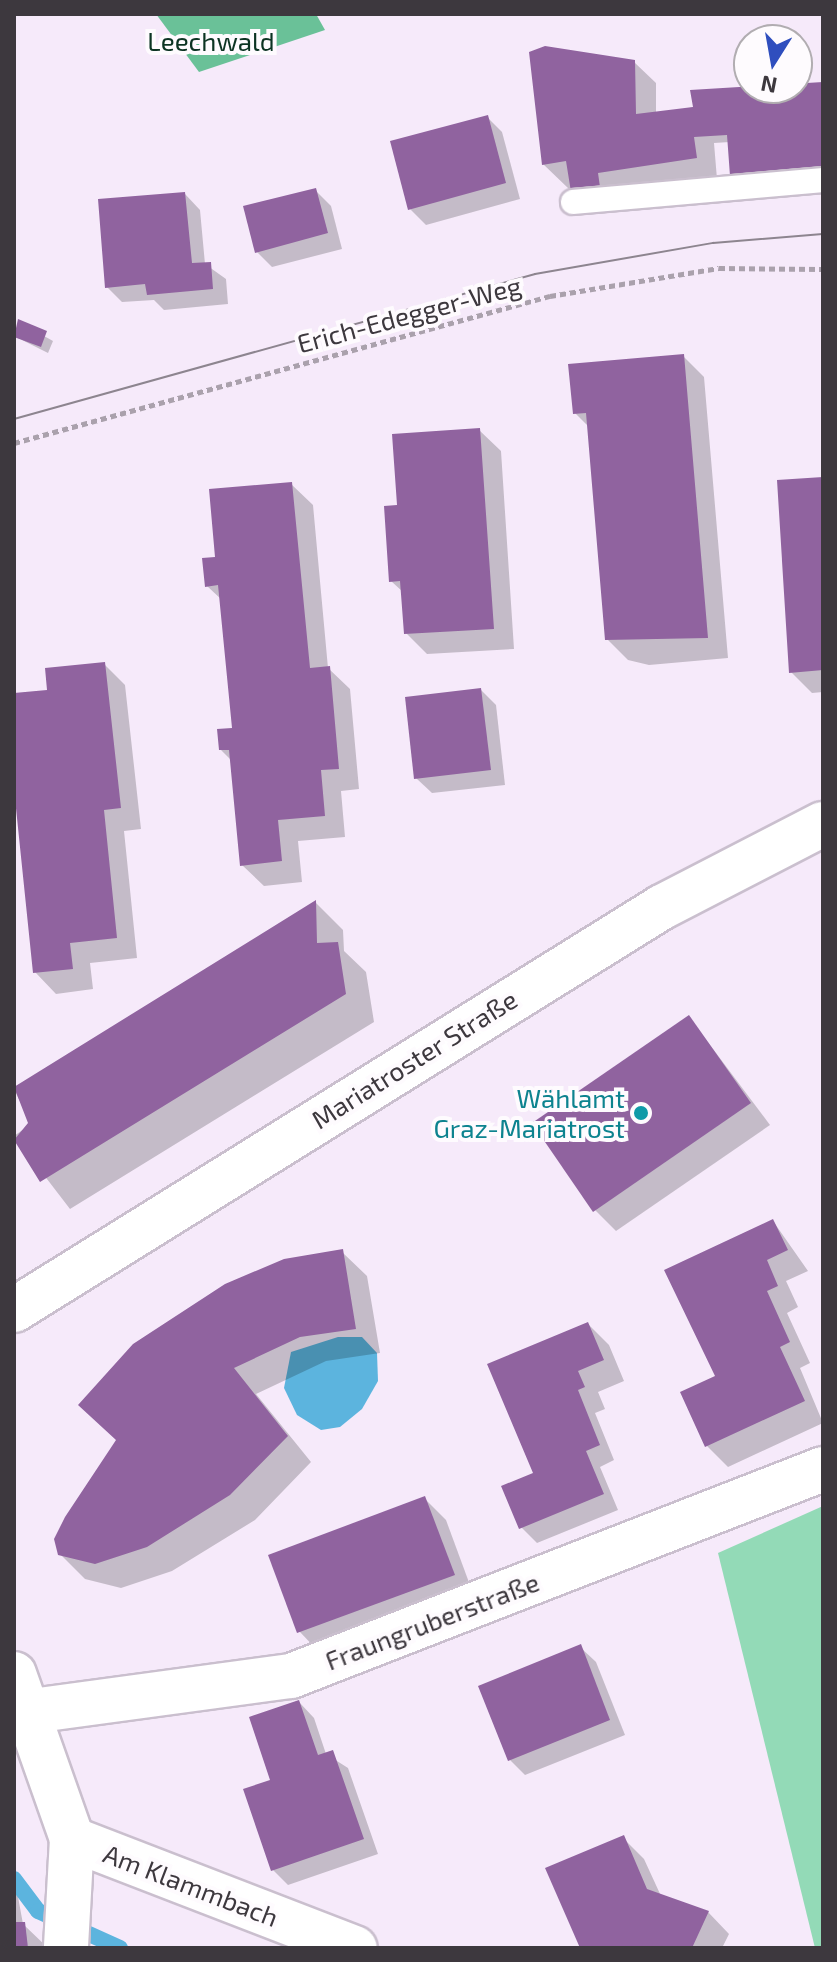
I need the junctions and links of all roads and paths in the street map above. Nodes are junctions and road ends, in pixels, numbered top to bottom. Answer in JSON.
{"nodes":[{"id":1,"x":823,"y":180,"type":"edge"},
{"id":2,"x":573,"y":202,"type":"dead end"},
{"id":3,"x":823,"y":269,"type":"edge"},
{"id":4,"x":14,"y":443,"type":"edge"},
{"id":5,"x":823,"y":824,"type":"edge"},
{"id":6,"x":14,"y":1310,"type":"edge"},
{"id":7,"x":823,"y":1469,"type":"edge"},
{"id":8,"x":19,"y":1693,"type":"edge"},
{"id":9,"x":72,"y":1839,"type":"junction"},
{"id":10,"x":66,"y":1948,"type":"edge"},
{"id":11,"x":355,"y":1948,"type":"edge"}],
"edges":[{"from":1,"to":2,"type":"lane"},
{"from":3,"to":4,"type":"path","name":"Erich-Edegger-Weg"},
{"from":5,"to":6,"type":"street","name":"Mariatroster Straße"},
{"from":7,"to":8,"type":"street","name":"Fraungruberstraße"},
{"from":8,"to":9,"type":"street"},
{"from":9,"to":10,"type":"street"},
{"from":9,"to":11,"type":"street","name":"Am Klammbach"}]}
